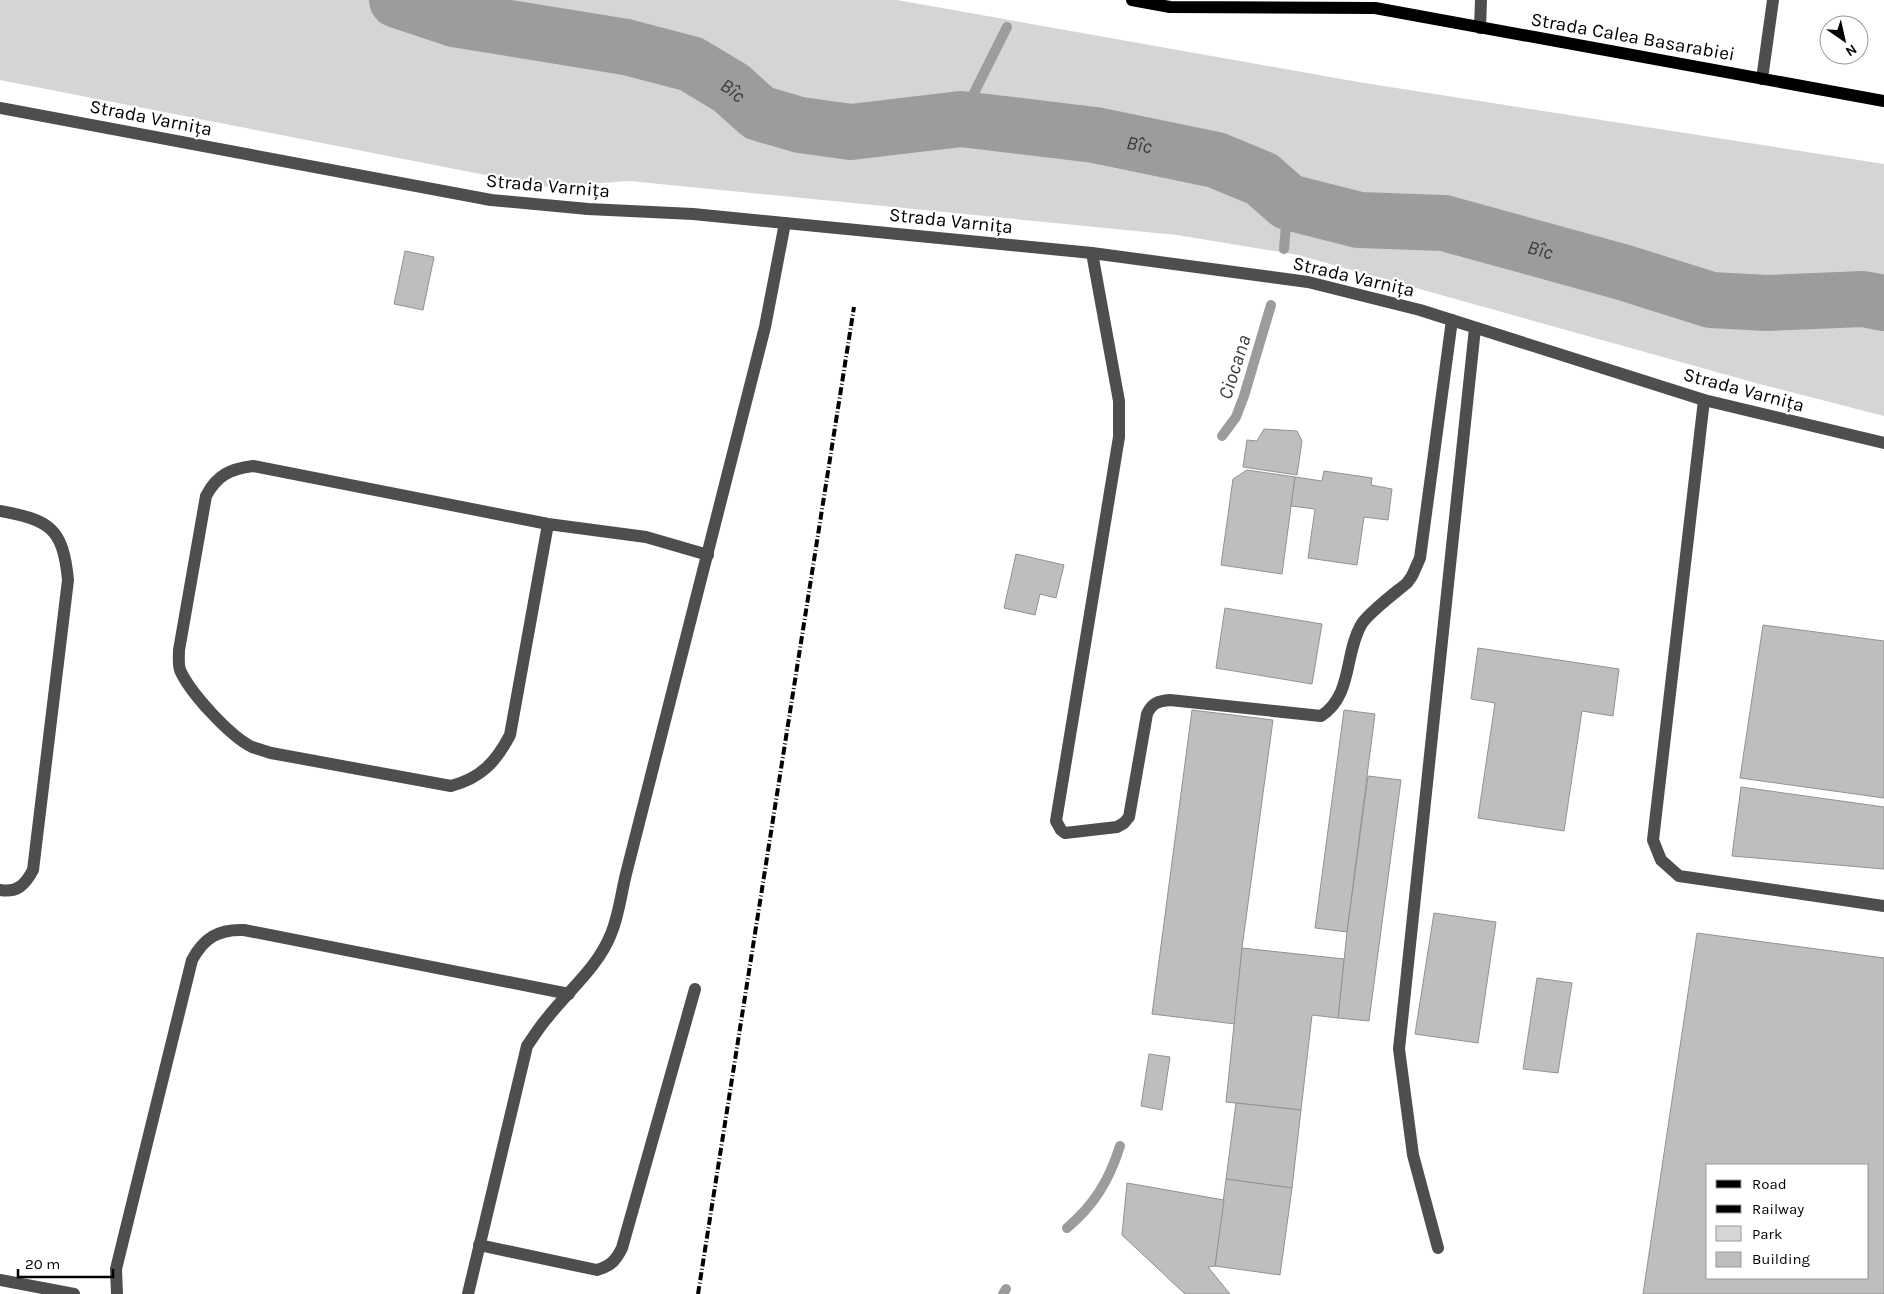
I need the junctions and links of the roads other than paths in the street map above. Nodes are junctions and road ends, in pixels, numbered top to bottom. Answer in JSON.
{"nodes":[{"id":1,"x":1132,"y":0,"type":"edge"},
{"id":2,"x":1355,"y":0,"type":"edge"},
{"id":3,"x":1481,"y":0,"type":"edge"},
{"id":4,"x":1773,"y":0,"type":"edge"},
{"id":5,"x":1172,"y":3,"type":"edge"},
{"id":6,"x":1375,"y":8,"type":"junction"},
{"id":7,"x":1480,"y":28,"type":"junction"},
{"id":8,"x":1762,"y":79,"type":"junction"},
{"id":9,"x":1884,"y":101,"type":"edge"},
{"id":10,"x":0,"y":108,"type":"edge"},
{"id":11,"x":785,"y":223,"type":"junction"},
{"id":12,"x":1092,"y":253,"type":"junction"},
{"id":13,"x":1452,"y":320,"type":"junction"},
{"id":14,"x":1475,"y":328,"type":"junction"},
{"id":15,"x":1704,"y":400,"type":"junction"},
{"id":16,"x":1884,"y":443,"type":"edge"},
{"id":17,"x":0,"y":512,"type":"edge"},
{"id":18,"x":548,"y":524,"type":"junction"},
{"id":19,"x":708,"y":555,"type":"junction"},
{"id":20,"x":0,"y":890,"type":"edge"},
{"id":21,"x":1884,"y":906,"type":"edge"},
{"id":22,"x":695,"y":990,"type":"dead end"},
{"id":23,"x":569,"y":994,"type":"junction"},
{"id":24,"x":479,"y":1245,"type":"junction"},
{"id":25,"x":1438,"y":1248,"type":"dead end"},
{"id":26,"x":0,"y":1280,"type":"edge"},
{"id":27,"x":74,"y":1294,"type":"edge"},
{"id":28,"x":117,"y":1294,"type":"edge"},
{"id":29,"x":468,"y":1294,"type":"edge"}],
"edges":[{"from":1,"to":5,"type":"main road","name":"Strada Calea Basarabiei"},
{"from":2,"to":6,"type":"main road","name":"Strada Calea Basarabiei"},
{"from":3,"to":7,"type":"street"},
{"from":4,"to":8,"type":"street"},
{"from":5,"to":6,"type":"main road","name":"Strada Calea Basarabiei"},
{"from":6,"to":7,"type":"main road","name":"Strada Calea Basarabiei"},
{"from":7,"to":8,"type":"main road","name":"Strada Calea Basarabiei"},
{"from":8,"to":9,"type":"main road","name":"Strada Calea Basarabiei"},
{"from":10,"to":11,"type":"street","name":"Strada Varnița"},
{"from":11,"to":12,"type":"street","name":"Strada Varnița"},
{"from":11,"to":19,"type":"street"},
{"from":12,"to":13,"type":"street","name":"Strada Varnița"},
{"from":12,"to":13,"type":"street"},
{"from":13,"to":14,"type":"street","name":"Strada Varnița"},
{"from":14,"to":15,"type":"street","name":"Strada Varnița"},
{"from":14,"to":25,"type":"street"},
{"from":15,"to":16,"type":"street","name":"Strada Varnița"},
{"from":15,"to":21,"type":"street"},
{"from":17,"to":20,"type":"street"},
{"from":18,"to":18,"type":"street"},
{"from":18,"to":19,"type":"street"},
{"from":19,"to":23,"type":"street"},
{"from":22,"to":24,"type":"street"},
{"from":23,"to":24,"type":"street"},
{"from":23,"to":28,"type":"street"},
{"from":24,"to":29,"type":"street"},
{"from":26,"to":27,"type":"street"}]}
